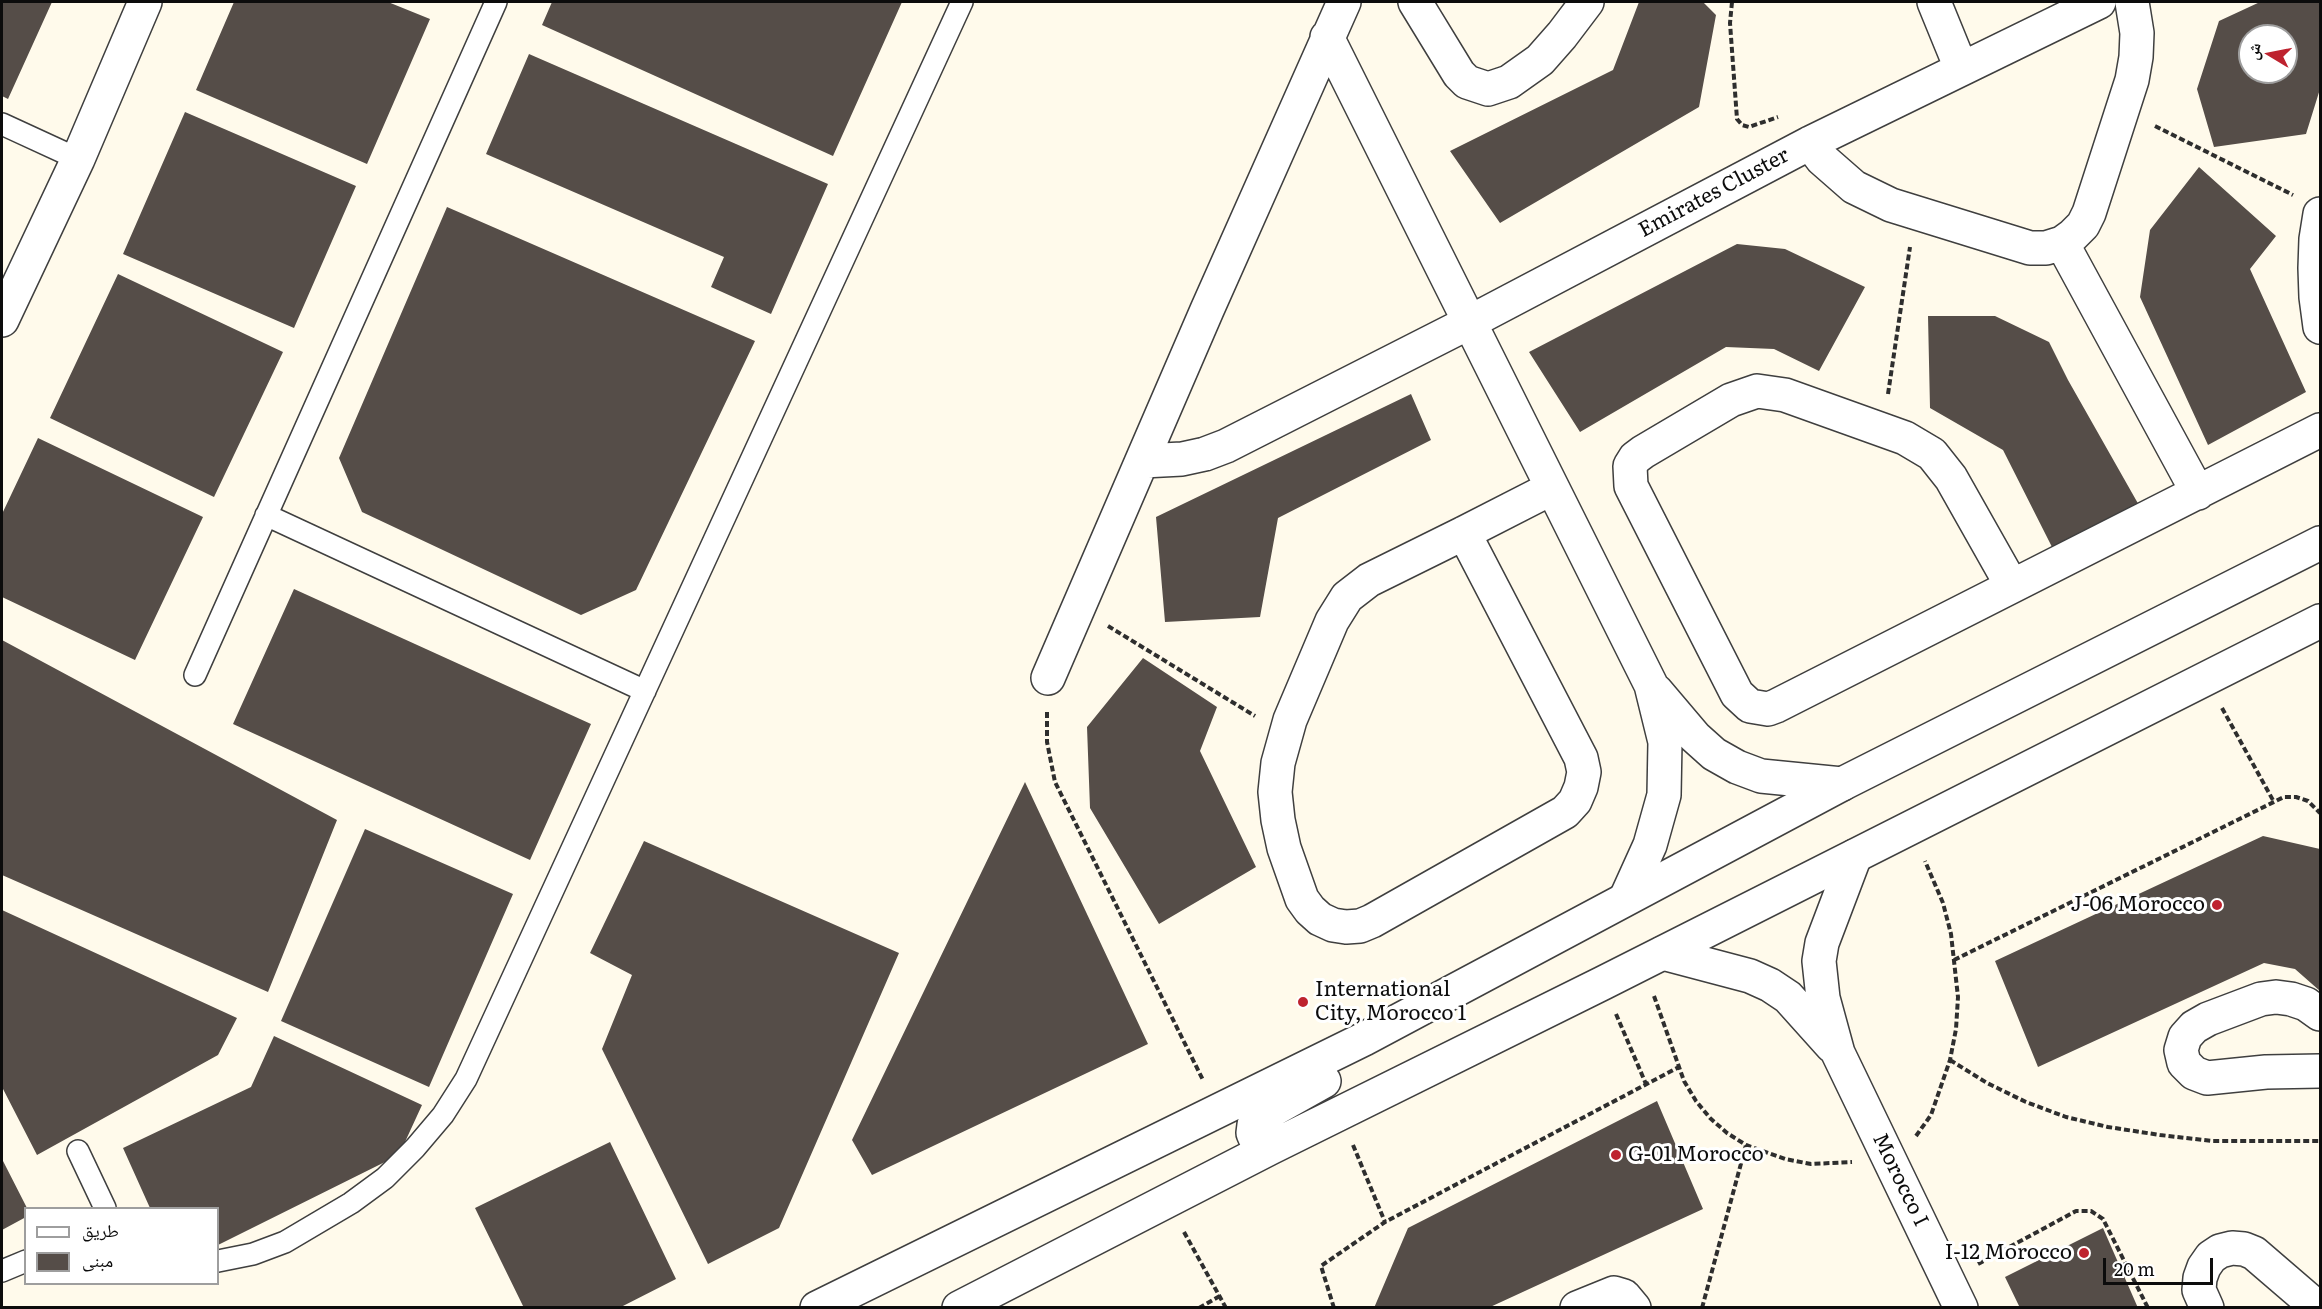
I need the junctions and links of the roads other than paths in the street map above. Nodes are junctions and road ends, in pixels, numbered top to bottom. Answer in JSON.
{"nodes":[{"id":1,"x":145,"y":2,"type":"edge"},
{"id":2,"x":496,"y":2,"type":"edge"},
{"id":3,"x":962,"y":2,"type":"edge"},
{"id":4,"x":1344,"y":2,"type":"edge"},
{"id":5,"x":1415,"y":2,"type":"edge"},
{"id":6,"x":1587,"y":2,"type":"edge"},
{"id":7,"x":1934,"y":2,"type":"edge"},
{"id":8,"x":2099,"y":2,"type":"edge"},
{"id":9,"x":2132,"y":2,"type":"edge"},
{"id":10,"x":1327,"y":37,"type":"junction"},
{"id":11,"x":1961,"y":68,"type":"junction"},
{"id":12,"x":2,"y":124,"type":"edge"},
{"id":13,"x":1810,"y":142,"type":"junction"},
{"id":14,"x":78,"y":159,"type":"junction"},
{"id":15,"x":2310,"y":207,"type":"edge"},
{"id":16,"x":2062,"y":243,"type":"junction"},
{"id":17,"x":2,"y":320,"type":"edge"},
{"id":18,"x":1470,"y":322,"type":"junction"},
{"id":19,"x":2320,"y":327,"type":"edge"},
{"id":20,"x":2320,"y":430,"type":"edge"},
{"id":21,"x":1143,"y":461,"type":"junction"},
{"id":22,"x":1552,"y":489,"type":"junction"},
{"id":23,"x":2198,"y":493,"type":"junction"},
{"id":24,"x":266,"y":515,"type":"junction"},
{"id":25,"x":1464,"y":533,"type":"junction"},
{"id":26,"x":2320,"y":543,"type":"edge"},
{"id":27,"x":2012,"y":586,"type":"junction"},
{"id":28,"x":2320,"y":621,"type":"edge"},
{"id":29,"x":195,"y":675,"type":"dead end"},
{"id":30,"x":1048,"y":678,"type":"road end"},
{"id":31,"x":1651,"y":685,"type":"junction"},
{"id":32,"x":645,"y":691,"type":"junction"},
{"id":33,"x":1842,"y":784,"type":"junction"},
{"id":34,"x":1855,"y":856,"type":"junction"},
{"id":35,"x":1626,"y":898,"type":"junction"},
{"id":36,"x":1663,"y":953,"type":"junction"},
{"id":37,"x":2320,"y":1014,"type":"edge"},
{"id":38,"x":1364,"y":1039,"type":"junction"},
{"id":39,"x":1838,"y":1053,"type":"junction"},
{"id":40,"x":2320,"y":1071,"type":"edge"},
{"id":41,"x":1270,"y":1148,"type":"junction"},
{"id":42,"x":78,"y":1151,"type":"dead end"},
{"id":43,"x":104,"y":1207,"type":"edge"},
{"id":44,"x":219,"y":1261,"type":"edge"},
{"id":45,"x":24,"y":1262,"type":"edge"},
{"id":46,"x":2,"y":1271,"type":"edge"},
{"id":47,"x":1954,"y":1294,"type":"edge"},
{"id":48,"x":817,"y":1308,"type":"edge"},
{"id":49,"x":959,"y":1308,"type":"edge"},
{"id":50,"x":1577,"y":1308,"type":"edge"},
{"id":51,"x":1634,"y":1308,"type":"edge"},
{"id":52,"x":2207,"y":1308,"type":"edge"},
{"id":53,"x":2318,"y":1308,"type":"edge"}],
"edges":[{"from":1,"to":14,"type":"street"},
{"from":2,"to":24,"type":"lane"},
{"from":3,"to":32,"type":"lane"},
{"from":4,"to":10,"type":"street"},
{"from":5,"to":6,"type":"street"},
{"from":7,"to":11,"type":"street"},
{"from":8,"to":11,"type":"street","name":"Emirates Cluster"},
{"from":9,"to":16,"type":"street"},
{"from":10,"to":18,"type":"street"},
{"from":10,"to":21,"type":"street"},
{"from":11,"to":13,"type":"street","name":"Emirates Cluster"},
{"from":12,"to":14,"type":"lane"},
{"from":13,"to":16,"type":"street"},
{"from":13,"to":18,"type":"street","name":"Emirates Cluster"},
{"from":14,"to":17,"type":"street"},
{"from":15,"to":19,"type":"street"},
{"from":16,"to":23,"type":"street"},
{"from":18,"to":21,"type":"street","name":"Emirates Cluster"},
{"from":18,"to":22,"type":"street"},
{"from":20,"to":23,"type":"street"},
{"from":21,"to":30,"type":"street"},
{"from":22,"to":25,"type":"street"},
{"from":22,"to":31,"type":"street"},
{"from":23,"to":27,"type":"street"},
{"from":24,"to":29,"type":"lane"},
{"from":24,"to":32,"type":"lane"},
{"from":25,"to":25,"type":"street"},
{"from":26,"to":33,"type":"street"},
{"from":27,"to":27,"type":"street"},
{"from":28,"to":34,"type":"street"},
{"from":31,"to":33,"type":"street"},
{"from":31,"to":35,"type":"street"},
{"from":32,"to":44,"type":"lane"},
{"from":33,"to":35,"type":"street"},
{"from":34,"to":36,"type":"street"},
{"from":34,"to":39,"type":"street","name":"Morocco I"},
{"from":35,"to":38,"type":"street"},
{"from":36,"to":39,"type":"street","name":"Morocco I"},
{"from":36,"to":41,"type":"street"},
{"from":37,"to":40,"type":"street"},
{"from":38,"to":41,"type":"street"},
{"from":38,"to":48,"type":"street"},
{"from":39,"to":47,"type":"street","name":"Morocco I"},
{"from":41,"to":49,"type":"street"},
{"from":42,"to":43,"type":"lane"},
{"from":45,"to":46,"type":"lane"},
{"from":50,"to":51,"type":"street"},
{"from":52,"to":53,"type":"street"}]}
